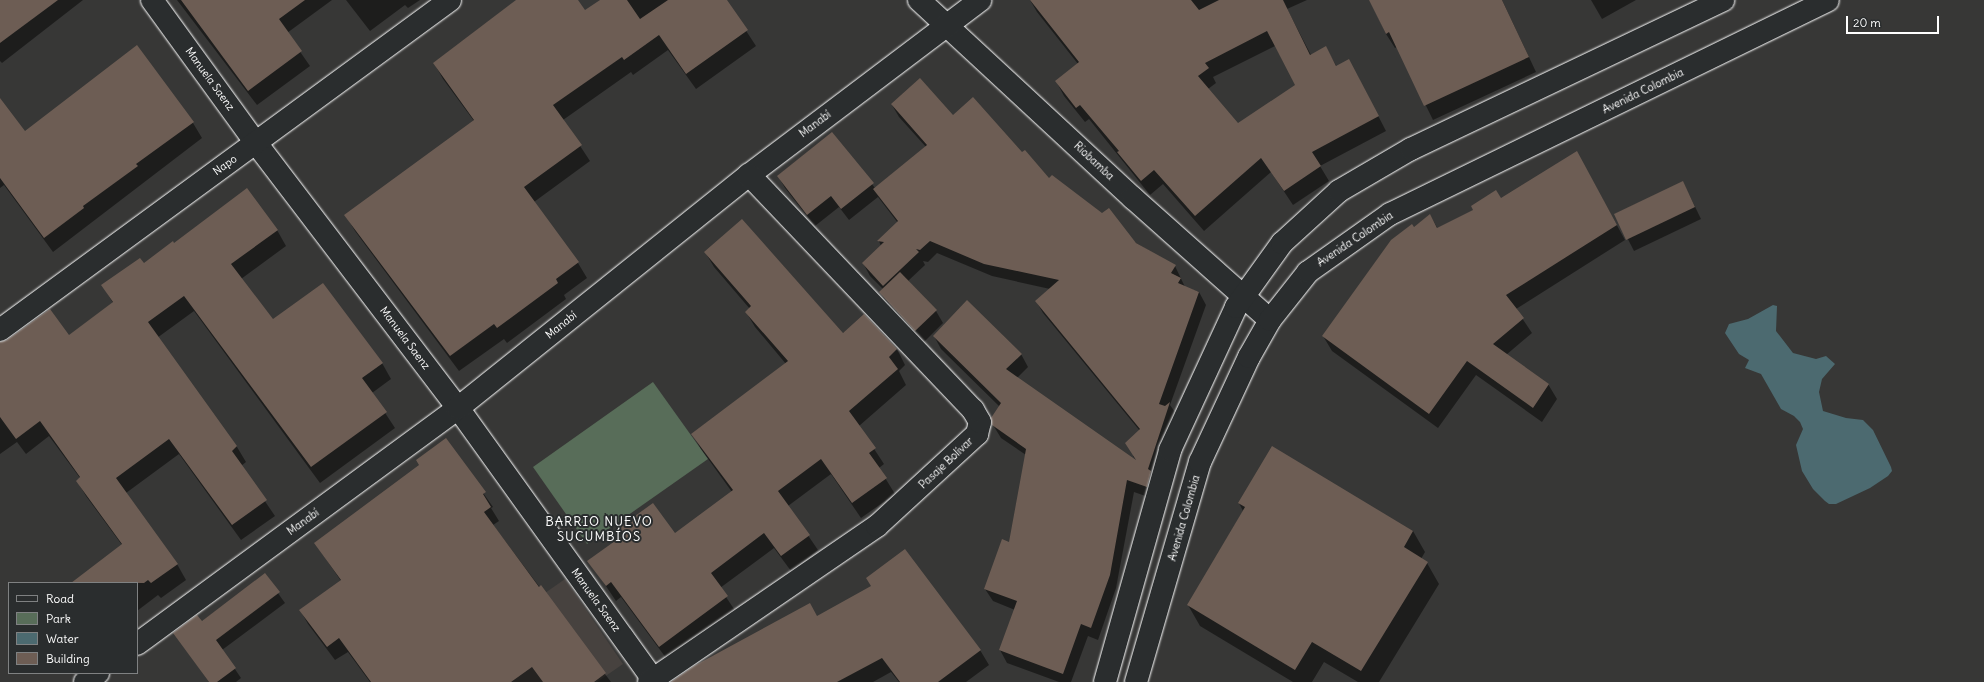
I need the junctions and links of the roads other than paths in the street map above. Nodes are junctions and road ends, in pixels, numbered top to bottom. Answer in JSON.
{"nodes":[{"id":1,"x":152,"y":0,"type":"edge"},
{"id":2,"x":450,"y":0,"type":"edge"},
{"id":3,"x":919,"y":0,"type":"edge"},
{"id":4,"x":980,"y":0,"type":"edge"},
{"id":5,"x":1723,"y":0,"type":"edge"},
{"id":6,"x":1828,"y":0,"type":"edge"},
{"id":7,"x":946,"y":24,"type":"junction"},
{"id":8,"x":256,"y":143,"type":"junction"},
{"id":9,"x":749,"y":175,"type":"junction"},
{"id":10,"x":1244,"y":296,"type":"junction"},
{"id":11,"x":1270,"y":320,"type":"junction"},
{"id":12,"x":0,"y":330,"type":"edge"},
{"id":13,"x":458,"y":408,"type":"junction"},
{"id":14,"x":138,"y":643,"type":"edge"},
{"id":15,"x":97,"y":674,"type":"edge"},
{"id":16,"x":651,"y":681,"type":"edge"},
{"id":17,"x":86,"y":682,"type":"edge"},
{"id":18,"x":1105,"y":682,"type":"edge"},
{"id":19,"x":1136,"y":682,"type":"edge"}],
"edges":[{"from":1,"to":8,"type":"street","name":"Manuela Saenz"},
{"from":2,"to":8,"type":"street","name":"Napo"},
{"from":3,"to":7,"type":"street","name":"Riobamba"},
{"from":4,"to":7,"type":"street","name":"Manabí"},
{"from":5,"to":10,"type":"street"},
{"from":6,"to":11,"type":"street","name":"Avenida Colombia"},
{"from":7,"to":9,"type":"street","name":"Manabí"},
{"from":7,"to":10,"type":"street","name":"Riobamba"},
{"from":8,"to":12,"type":"street","name":"Napo"},
{"from":8,"to":13,"type":"street","name":"Manuela Saenz"},
{"from":9,"to":13,"type":"street","name":"Manabí"},
{"from":9,"to":16,"type":"street","name":"Pasaje Bolívar"},
{"from":10,"to":11,"type":"street","name":"Riobamba"},
{"from":10,"to":18,"type":"street"},
{"from":11,"to":19,"type":"street","name":"Avenida Colombia"},
{"from":13,"to":14,"type":"street","name":"Manabí"},
{"from":13,"to":16,"type":"street","name":"Manuela Saenz"},
{"from":15,"to":17,"type":"street"}]}
